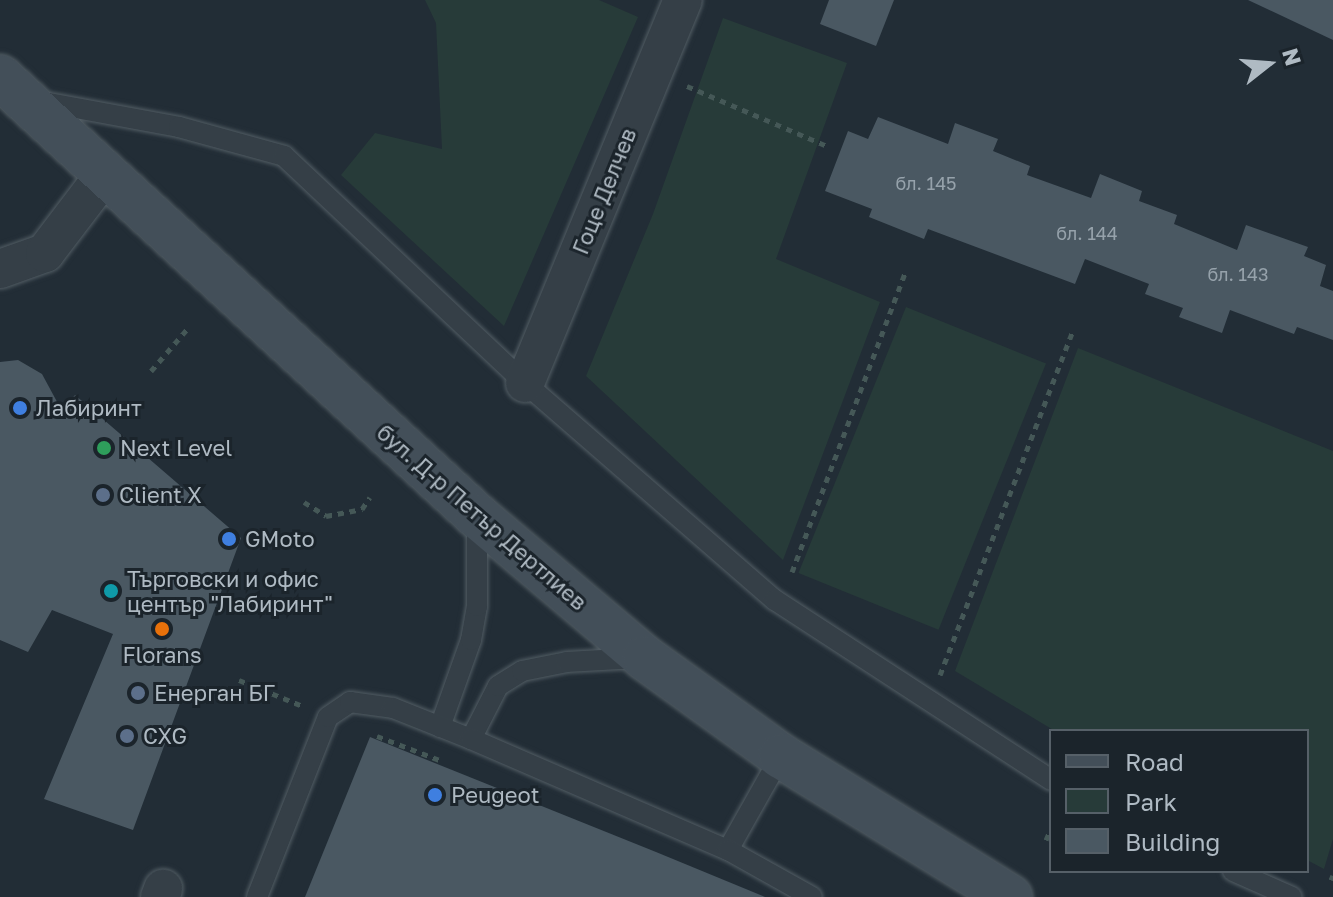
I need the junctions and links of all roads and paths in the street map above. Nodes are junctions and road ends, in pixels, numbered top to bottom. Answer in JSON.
{"nodes":[{"id":1,"x":683,"y":0,"type":"edge"},
{"id":2,"x":653,"y":72,"type":"junction"},
{"id":3,"x":11,"y":88,"type":"edge"},
{"id":4,"x":829,"y":147,"type":"dead end"},
{"id":5,"x":103,"y":177,"type":"junction"},
{"id":6,"x":1,"y":269,"type":"edge"},
{"id":7,"x":906,"y":271,"type":"dead end"},
{"id":8,"x":188,"y":328,"type":"dead end"},
{"id":9,"x":1073,"y":330,"type":"dead end"},
{"id":10,"x":151,"y":371,"type":"dead end"},
{"id":11,"x":525,"y":383,"type":"junction"},
{"id":12,"x":370,"y":497,"type":"dead end"},
{"id":13,"x":304,"y":502,"type":"dead end"},
{"id":14,"x":477,"y":516,"type":"junction"},
{"id":15,"x":792,"y":572,"type":"dead end"},
{"id":16,"x":645,"y":658,"type":"junction"},
{"id":17,"x":940,"y":675,"type":"dead end"},
{"id":18,"x":239,"y":680,"type":"dead end"},
{"id":19,"x":296,"y":704,"type":"dead end"},
{"id":20,"x":440,"y":727,"type":"junction"},
{"id":21,"x":471,"y":739,"type":"junction"},
{"id":22,"x":781,"y":756,"type":"junction"},
{"id":23,"x":1049,"y":779,"type":"edge"},
{"id":24,"x":1049,"y":833,"type":"edge"},
{"id":25,"x":1046,"y":840,"type":"dead end"},
{"id":26,"x":728,"y":850,"type":"junction"},
{"id":27,"x":1238,"y":873,"type":"edge"},
{"id":28,"x":257,"y":897,"type":"edge"},
{"id":29,"x":812,"y":897,"type":"edge"},
{"id":30,"x":1010,"y":897,"type":"edge"},
{"id":31,"x":1292,"y":897,"type":"edge"}],
"edges":[{"from":1,"to":2,"type":"street","name":"Гоце Делчев"},
{"from":2,"to":4,"type":"path"},
{"from":2,"to":11,"type":"street","name":"Гоце Делчев"},
{"from":3,"to":5,"type":"main road","name":"бул. Д-р Петър Дертлиев"},
{"from":3,"to":11,"type":"lane"},
{"from":5,"to":6,"type":"street"},
{"from":5,"to":14,"type":"main road","name":"бул. Д-р Петър Дертлиев"},
{"from":7,"to":15,"type":"path"},
{"from":8,"to":10,"type":"path"},
{"from":9,"to":17,"type":"path"},
{"from":11,"to":23,"type":"lane"},
{"from":12,"to":13,"type":"path"},
{"from":14,"to":16,"type":"main road","name":"бул. Д-р Петър Дертлиев"},
{"from":14,"to":20,"type":"lane"},
{"from":16,"to":21,"type":"lane"},
{"from":16,"to":22,"type":"main road","name":"бул. Д-р Петър Дертлиев"},
{"from":18,"to":19,"type":"path"},
{"from":20,"to":21,"type":"lane"},
{"from":20,"to":28,"type":"lane"},
{"from":21,"to":26,"type":"lane"},
{"from":22,"to":26,"type":"lane"},
{"from":22,"to":30,"type":"main road","name":"бул. Д-р Петър Дертлиев"},
{"from":24,"to":25,"type":"path"},
{"from":26,"to":29,"type":"lane"},
{"from":27,"to":31,"type":"lane"}]}
